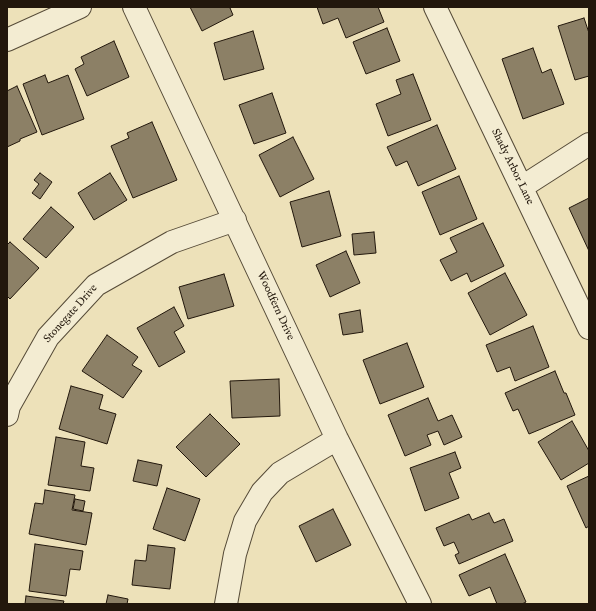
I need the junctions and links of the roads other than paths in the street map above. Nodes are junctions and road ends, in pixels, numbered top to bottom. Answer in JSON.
{"nodes":[{"id":1,"x":80,"y":7,"type":"edge"},
{"id":2,"x":134,"y":7,"type":"edge"},
{"id":3,"x":434,"y":7,"type":"edge"},
{"id":4,"x":7,"y":40,"type":"edge"},
{"id":5,"x":589,"y":144,"type":"edge"},
{"id":6,"x":522,"y":187,"type":"junction"},
{"id":7,"x":235,"y":220,"type":"junction"},
{"id":8,"x":589,"y":328,"type":"edge"},
{"id":9,"x":7,"y":415,"type":"edge"},
{"id":10,"x":337,"y":439,"type":"junction"},
{"id":11,"x":226,"y":604,"type":"edge"},
{"id":12,"x":420,"y":604,"type":"edge"}],
"edges":[{"from":1,"to":4,"type":"street"},
{"from":2,"to":7,"type":"street","name":"Woodfern Drive"},
{"from":3,"to":6,"type":"street","name":"Shady Arbor Lane"},
{"from":5,"to":6,"type":"street"},
{"from":6,"to":8,"type":"street","name":"Shady Arbor Lane"},
{"from":7,"to":9,"type":"street","name":"Stonegate Drive"},
{"from":7,"to":10,"type":"street","name":"Woodfern Drive"},
{"from":10,"to":11,"type":"street"},
{"from":10,"to":12,"type":"street","name":"Woodfern Drive"}]}
